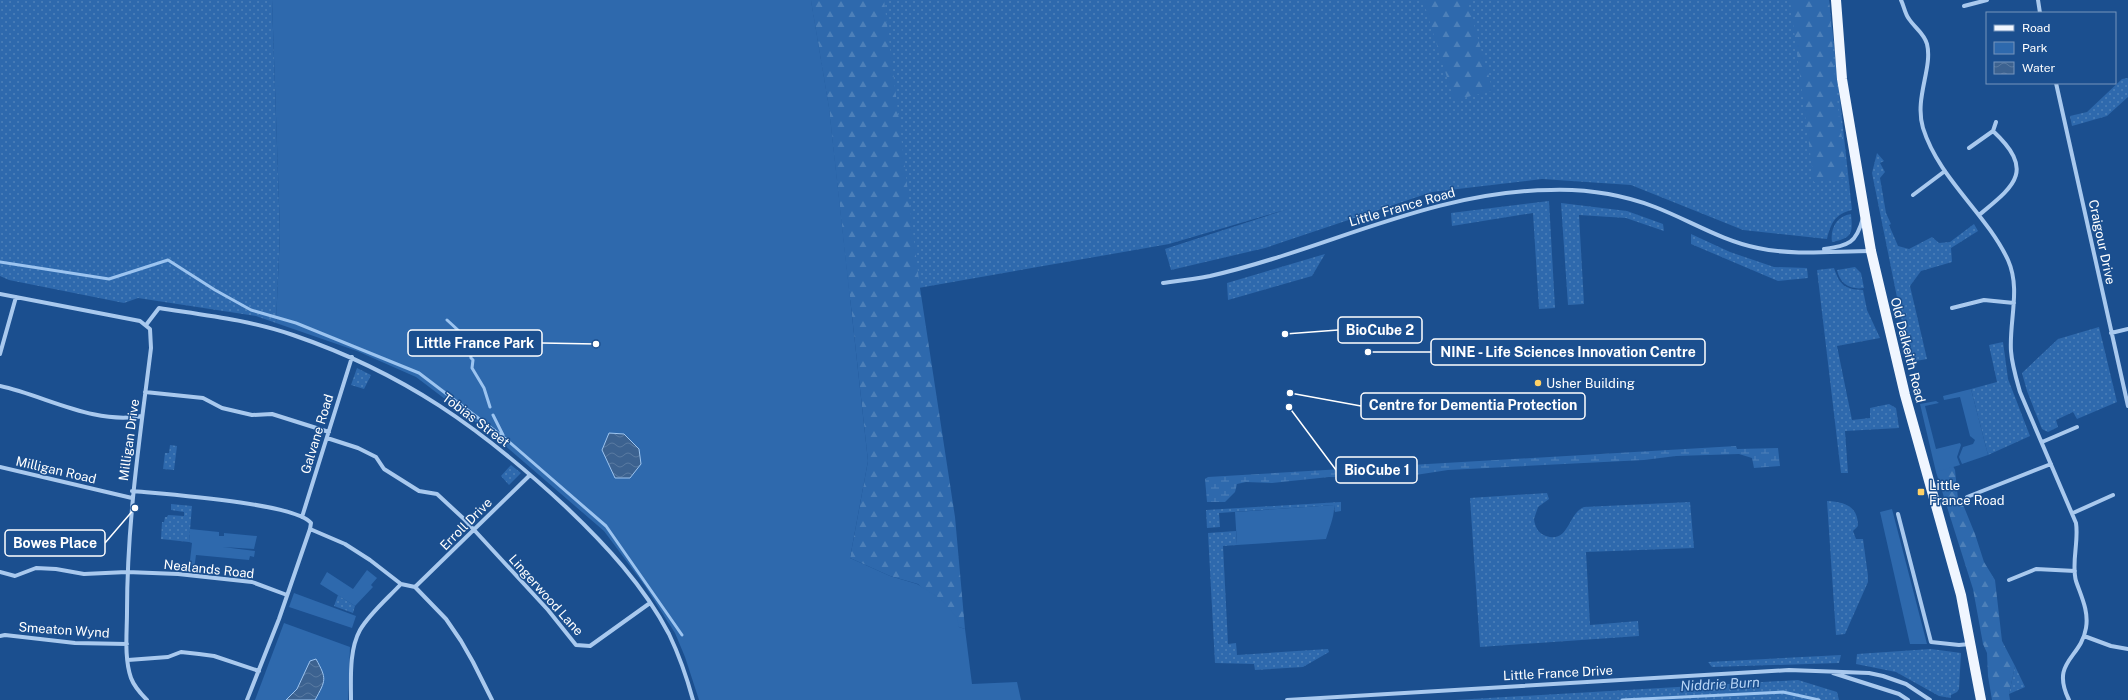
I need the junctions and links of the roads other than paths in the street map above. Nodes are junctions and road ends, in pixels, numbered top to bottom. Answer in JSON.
{"nodes":[{"id":1,"x":1836,"y":0,"type":"edge"},
{"id":2,"x":1901,"y":0,"type":"edge"},
{"id":3,"x":1987,"y":0,"type":"edge"},
{"id":4,"x":2038,"y":0,"type":"edge"},
{"id":5,"x":1964,"y":6,"type":"dead end"},
{"id":6,"x":2040,"y":12,"type":"edge"},
{"id":7,"x":2056,"y":84,"type":"edge"},
{"id":8,"x":1996,"y":122,"type":"dead end"},
{"id":9,"x":1993,"y":131,"type":"junction"},
{"id":10,"x":1969,"y":148,"type":"dead end"},
{"id":11,"x":1945,"y":171,"type":"junction"},
{"id":12,"x":1913,"y":195,"type":"dead end"},
{"id":13,"x":1864,"y":212,"type":"junction"},
{"id":14,"x":1979,"y":215,"type":"junction"},
{"id":15,"x":1871,"y":251,"type":"junction"},
{"id":16,"x":1810,"y":252,"type":"junction"},
{"id":17,"x":1163,"y":283,"type":"dead end"},
{"id":18,"x":2,"y":294,"type":"edge"},
{"id":19,"x":16,"y":297,"type":"junction"},
{"id":20,"x":2014,"y":302,"type":"junction"},
{"id":21,"x":1952,"y":308,"type":"dead end"},
{"id":22,"x":146,"y":325,"type":"junction"},
{"id":23,"x":2128,"y":329,"type":"edge"},
{"id":24,"x":2111,"y":333,"type":"junction"},
{"id":25,"x":0,"y":354,"type":"edge"},
{"id":26,"x":352,"y":357,"type":"junction"},
{"id":27,"x":0,"y":386,"type":"edge"},
{"id":28,"x":145,"y":392,"type":"junction"},
{"id":29,"x":2128,"y":406,"type":"edge"},
{"id":30,"x":142,"y":416,"type":"junction"},
{"id":31,"x":2077,"y":427,"type":"dead end"},
{"id":32,"x":329,"y":432,"type":"junction"},
{"id":33,"x":327,"y":438,"type":"junction"},
{"id":34,"x":2042,"y":442,"type":"junction"},
{"id":35,"x":2051,"y":464,"type":"junction"},
{"id":36,"x":0,"y":467,"type":"edge"},
{"id":37,"x":530,"y":475,"type":"junction"},
{"id":38,"x":132,"y":491,"type":"junction"},
{"id":39,"x":2113,"y":495,"type":"dead end"},
{"id":40,"x":1967,"y":497,"type":"dead end"},
{"id":41,"x":132,"y":498,"type":"junction"},
{"id":42,"x":2073,"y":513,"type":"junction"},
{"id":43,"x":1898,"y":514,"type":"dead end"},
{"id":44,"x":302,"y":517,"type":"junction"},
{"id":45,"x":310,"y":529,"type":"junction"},
{"id":46,"x":474,"y":530,"type":"junction"},
{"id":47,"x":2074,"y":571,"type":"junction"},
{"id":48,"x":0,"y":572,"type":"edge"},
{"id":49,"x":127,"y":572,"type":"junction"},
{"id":50,"x":2008,"y":580,"type":"dead end"},
{"id":51,"x":401,"y":584,"type":"junction"},
{"id":52,"x":415,"y":588,"type":"junction"},
{"id":53,"x":287,"y":595,"type":"junction"},
{"id":54,"x":650,"y":603,"type":"junction"},
{"id":55,"x":0,"y":636,"type":"edge"},
{"id":56,"x":2084,"y":636,"type":"junction"},
{"id":57,"x":1972,"y":643,"type":"junction"},
{"id":58,"x":127,"y":644,"type":"junction"},
{"id":59,"x":2128,"y":649,"type":"edge"},
{"id":60,"x":128,"y":660,"type":"junction"},
{"id":61,"x":259,"y":671,"type":"junction"},
{"id":62,"x":1831,"y":672,"type":"junction"},
{"id":63,"x":147,"y":700,"type":"edge"},
{"id":64,"x":248,"y":700,"type":"edge"},
{"id":65,"x":351,"y":700,"type":"edge"},
{"id":66,"x":492,"y":700,"type":"edge"},
{"id":67,"x":693,"y":700,"type":"edge"},
{"id":68,"x":1287,"y":700,"type":"edge"},
{"id":69,"x":1908,"y":700,"type":"edge"},
{"id":70,"x":1930,"y":700,"type":"edge"},
{"id":71,"x":1981,"y":700,"type":"edge"},
{"id":72,"x":2069,"y":700,"type":"edge"}],
"edges":[{"from":1,"to":13,"type":"main road","name":"Old Dalkeith Road"},
{"from":2,"to":11,"type":"street"},
{"from":3,"to":5,"type":"street"},
{"from":4,"to":6,"type":"street"},
{"from":7,"to":24,"type":"street","name":"Craigour Drive"},
{"from":8,"to":9,"type":"street"},
{"from":9,"to":10,"type":"street"},
{"from":9,"to":14,"type":"street"},
{"from":11,"to":12,"type":"street"},
{"from":11,"to":14,"type":"street"},
{"from":13,"to":15,"type":"main road","name":"Old Dalkeith Road"},
{"from":13,"to":16,"type":"street","name":"Little France Road"},
{"from":14,"to":20,"type":"street"},
{"from":15,"to":16,"type":"street","name":"Little France Road"},
{"from":15,"to":57,"type":"main road","name":"Old Dalkeith Road"},
{"from":16,"to":17,"type":"street","name":"Little France Road"},
{"from":18,"to":19,"type":"street"},
{"from":19,"to":22,"type":"street"},
{"from":19,"to":25,"type":"street"},
{"from":20,"to":21,"type":"street"},
{"from":20,"to":34,"type":"street"},
{"from":22,"to":26,"type":"street","name":"Tobias Street"},
{"from":22,"to":28,"type":"street","name":"Milligan Drive"},
{"from":23,"to":24,"type":"street"},
{"from":24,"to":29,"type":"street","name":"Craigour Drive"},
{"from":26,"to":32,"type":"street","name":"Galvane Road"},
{"from":26,"to":37,"type":"street","name":"Tobias Street"},
{"from":27,"to":30,"type":"street"},
{"from":28,"to":30,"type":"street","name":"Milligan Drive"},
{"from":28,"to":32,"type":"street"},
{"from":30,"to":38,"type":"street","name":"Milligan Drive"},
{"from":31,"to":34,"type":"street"},
{"from":32,"to":33,"type":"street","name":"Galvane Road"},
{"from":33,"to":44,"type":"street","name":"Galvane Road"},
{"from":33,"to":46,"type":"street","name":"Lingerwood Lane"},
{"from":34,"to":35,"type":"street"},
{"from":35,"to":40,"type":"street"},
{"from":35,"to":42,"type":"street"},
{"from":36,"to":41,"type":"street","name":"Milligan Road"},
{"from":37,"to":46,"type":"street","name":"Erroll Drive"},
{"from":37,"to":54,"type":"street","name":"Tobias Street"},
{"from":38,"to":41,"type":"street","name":"Milligan Drive"},
{"from":38,"to":44,"type":"street"},
{"from":39,"to":42,"type":"street"},
{"from":41,"to":49,"type":"street","name":"Milligan Drive"},
{"from":42,"to":47,"type":"street"},
{"from":43,"to":57,"type":"street"},
{"from":44,"to":45,"type":"street"},
{"from":45,"to":51,"type":"street"},
{"from":45,"to":53,"type":"street"},
{"from":46,"to":52,"type":"street","name":"Erroll Drive"},
{"from":46,"to":54,"type":"street","name":"Lingerwood Lane"},
{"from":47,"to":50,"type":"street"},
{"from":47,"to":56,"type":"street"},
{"from":48,"to":49,"type":"street","name":"Nealands Road"},
{"from":49,"to":53,"type":"street","name":"Nealands Road"},
{"from":49,"to":58,"type":"street","name":"Milligan Drive"},
{"from":51,"to":52,"type":"street"},
{"from":51,"to":65,"type":"street"},
{"from":52,"to":66,"type":"street"},
{"from":53,"to":61,"type":"street"},
{"from":54,"to":67,"type":"street","name":"Tobias Street"},
{"from":55,"to":58,"type":"street","name":"Smeaton Wynd"},
{"from":56,"to":59,"type":"street"},
{"from":56,"to":72,"type":"street"},
{"from":57,"to":71,"type":"main road","name":"Old Dalkeith Road"},
{"from":58,"to":60,"type":"street","name":"Milligan Drive"},
{"from":60,"to":61,"type":"street"},
{"from":60,"to":63,"type":"street","name":"Milligan Drive"},
{"from":61,"to":64,"type":"street"},
{"from":62,"to":68,"type":"street","name":"Little France Drive"},
{"from":62,"to":69,"type":"street","name":"Little France Drive"},
{"from":62,"to":70,"type":"street","name":"Little France Drive"}]}
